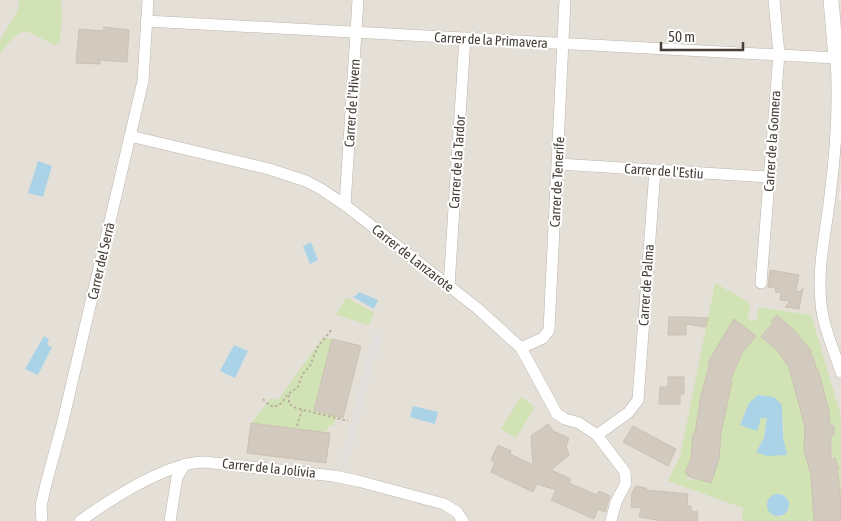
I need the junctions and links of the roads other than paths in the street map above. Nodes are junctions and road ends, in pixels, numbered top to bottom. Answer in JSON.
{"nodes":[{"id":1,"x":148,"y":0,"type":"edge"},
{"id":2,"x":358,"y":0,"type":"edge"},
{"id":3,"x":565,"y":0,"type":"edge"},
{"id":4,"x":774,"y":0,"type":"edge"},
{"id":5,"x":831,"y":0,"type":"edge"},
{"id":6,"x":146,"y":21,"type":"junction"},
{"id":7,"x":356,"y":32,"type":"junction"},
{"id":8,"x":465,"y":38,"type":"junction"},
{"id":9,"x":563,"y":44,"type":"junction"},
{"id":10,"x":779,"y":54,"type":"junction"},
{"id":11,"x":836,"y":58,"type":"junction"},
{"id":12,"x":130,"y":136,"type":"junction"},
{"id":13,"x":558,"y":164,"type":"junction"},
{"id":14,"x":655,"y":170,"type":"junction"},
{"id":15,"x":769,"y":177,"type":"junction"},
{"id":16,"x":345,"y":205,"type":"junction"},
{"id":17,"x":761,"y":283,"type":"dead end"},
{"id":18,"x":449,"y":286,"type":"junction"},
{"id":19,"x":521,"y":348,"type":"junction"},
{"id":20,"x":841,"y":372,"type":"edge"},
{"id":21,"x":597,"y":435,"type":"junction"},
{"id":22,"x":185,"y":464,"type":"junction"},
{"id":23,"x":155,"y":476,"type":"junction"},
{"id":24,"x":174,"y":490,"type":"junction"},
{"id":25,"x":41,"y":520,"type":"edge"},
{"id":26,"x":80,"y":521,"type":"edge"},
{"id":27,"x":170,"y":521,"type":"edge"},
{"id":28,"x":463,"y":521,"type":"edge"},
{"id":29,"x":611,"y":521,"type":"edge"}],
"edges":[{"from":1,"to":6,"type":"street","name":"Carrer del Serrà"},
{"from":2,"to":7,"type":"street","name":"Carrer de l'Hivern"},
{"from":3,"to":9,"type":"street","name":"Carrer de Tenerife"},
{"from":4,"to":10,"type":"street","name":"Carrer de la Gomera"},
{"from":5,"to":11,"type":"street"},
{"from":6,"to":7,"type":"street","name":"Carrer de la Primavera"},
{"from":6,"to":12,"type":"street","name":"Carrer del Serrà"},
{"from":7,"to":8,"type":"street","name":"Carrer de la Primavera"},
{"from":7,"to":16,"type":"street","name":"Carrer de l'Hivern"},
{"from":8,"to":9,"type":"street","name":"Carrer de la Primavera"},
{"from":8,"to":18,"type":"street","name":"Carrer de la Tardor"},
{"from":9,"to":10,"type":"street","name":"Carrer de la Primavera"},
{"from":9,"to":13,"type":"street","name":"Carrer de Tenerife"},
{"from":10,"to":11,"type":"street","name":"Carrer de la Primavera"},
{"from":10,"to":15,"type":"street","name":"Carrer de la Gomera"},
{"from":11,"to":20,"type":"street"},
{"from":12,"to":16,"type":"street","name":"Carrer de Lanzarote"},
{"from":12,"to":25,"type":"street","name":"Carrer del Serrà"},
{"from":13,"to":14,"type":"street","name":"Carrer de l'Estiu"},
{"from":13,"to":19,"type":"street","name":"Carrer de Tenerife"},
{"from":14,"to":15,"type":"street","name":"Carrer de l'Estiu"},
{"from":14,"to":21,"type":"street","name":"Carrer de Palma"},
{"from":15,"to":17,"type":"street","name":"Carrer de la Gomera"},
{"from":16,"to":18,"type":"street","name":"Carrer de Lanzarote"},
{"from":18,"to":19,"type":"street","name":"Carrer de Lanzarote"},
{"from":19,"to":21,"type":"street","name":"Carrer de Lanzarote"},
{"from":21,"to":29,"type":"street"},
{"from":22,"to":23,"type":"street","name":"Carrer de la Jolívia"},
{"from":22,"to":24,"type":"street"},
{"from":22,"to":28,"type":"street","name":"Carrer de la Jolívia"},
{"from":23,"to":24,"type":"street"},
{"from":23,"to":26,"type":"street","name":"Carrer de la Jolívia"},
{"from":24,"to":27,"type":"street"}]}
